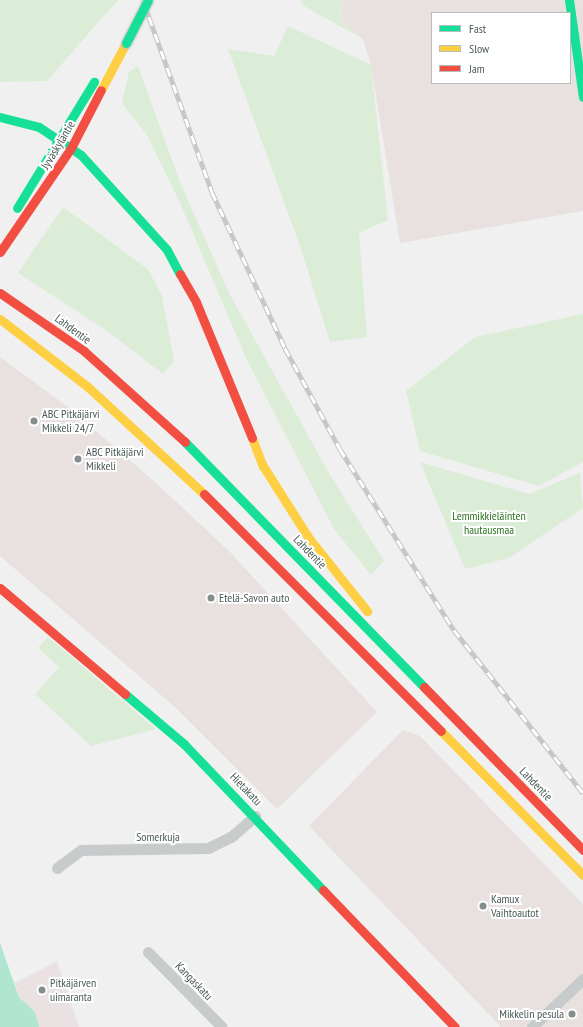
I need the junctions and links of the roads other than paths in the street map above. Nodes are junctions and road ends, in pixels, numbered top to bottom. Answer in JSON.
{"nodes":[{"id":1,"x":148,"y":0,"type":"edge"},
{"id":2,"x":569,"y":0,"type":"edge"},
{"id":3,"x":571,"y":12,"type":"edge"},
{"id":4,"x":571,"y":14,"type":"edge"},
{"id":5,"x":126,"y":43,"type":"junction"},
{"id":6,"x":583,"y":97,"type":"edge"},
{"id":7,"x":0,"y":117,"type":"edge"},
{"id":8,"x":57,"y":138,"type":"junction"},
{"id":9,"x":71,"y":148,"type":"junction"},
{"id":10,"x":0,"y":248,"type":"edge"},
{"id":11,"x":0,"y":252,"type":"edge"},
{"id":12,"x":0,"y":293,"type":"edge"},
{"id":13,"x":0,"y":319,"type":"edge"},
{"id":14,"x":2,"y":594,"type":"edge"},
{"id":15,"x":427,"y":687,"type":"junction"},
{"id":16,"x":255,"y":816,"type":"junction"},
{"id":17,"x":583,"y":850,"type":"edge"},
{"id":18,"x":57,"y":868,"type":"dead end"},
{"id":19,"x":583,"y":875,"type":"edge"},
{"id":20,"x":148,"y":952,"type":"dead end"},
{"id":21,"x":583,"y":978,"type":"edge"},
{"id":22,"x":222,"y":1027,"type":"edge"},
{"id":23,"x":455,"y":1027,"type":"edge"},
{"id":24,"x":532,"y":1027,"type":"edge"}],
"edges":[{"from":1,"to":5,"type":"main road","name":"Jyväskyläntie","bridge":true},
{"from":2,"to":3,"type":"main road"},
{"from":4,"to":6,"type":"main road"},
{"from":5,"to":8,"type":"main road","name":"Jyväskyläntie"},
{"from":5,"to":9,"type":"main road","name":"Jyväskyläntie"},
{"from":7,"to":8,"type":"main road"},
{"from":8,"to":9,"type":"main road"},
{"from":8,"to":10,"type":"main road","name":"Jyväskyläntie"},
{"from":9,"to":11,"type":"main road","name":"Jyväskyläntie"},
{"from":9,"to":15,"type":"main road"},
{"from":12,"to":15,"type":"main road","name":"Lahdentie"},
{"from":13,"to":19,"type":"main road"},
{"from":14,"to":16,"type":"main road","name":"Hietakatu"},
{"from":15,"to":17,"type":"main road","name":"Lahdentie"},
{"from":16,"to":18,"type":"street","name":"Somerkuja"},
{"from":16,"to":23,"type":"main road","name":"Hietakatu"},
{"from":20,"to":22,"type":"street","name":"Kangaskatu"},
{"from":21,"to":24,"type":"street"}]}
